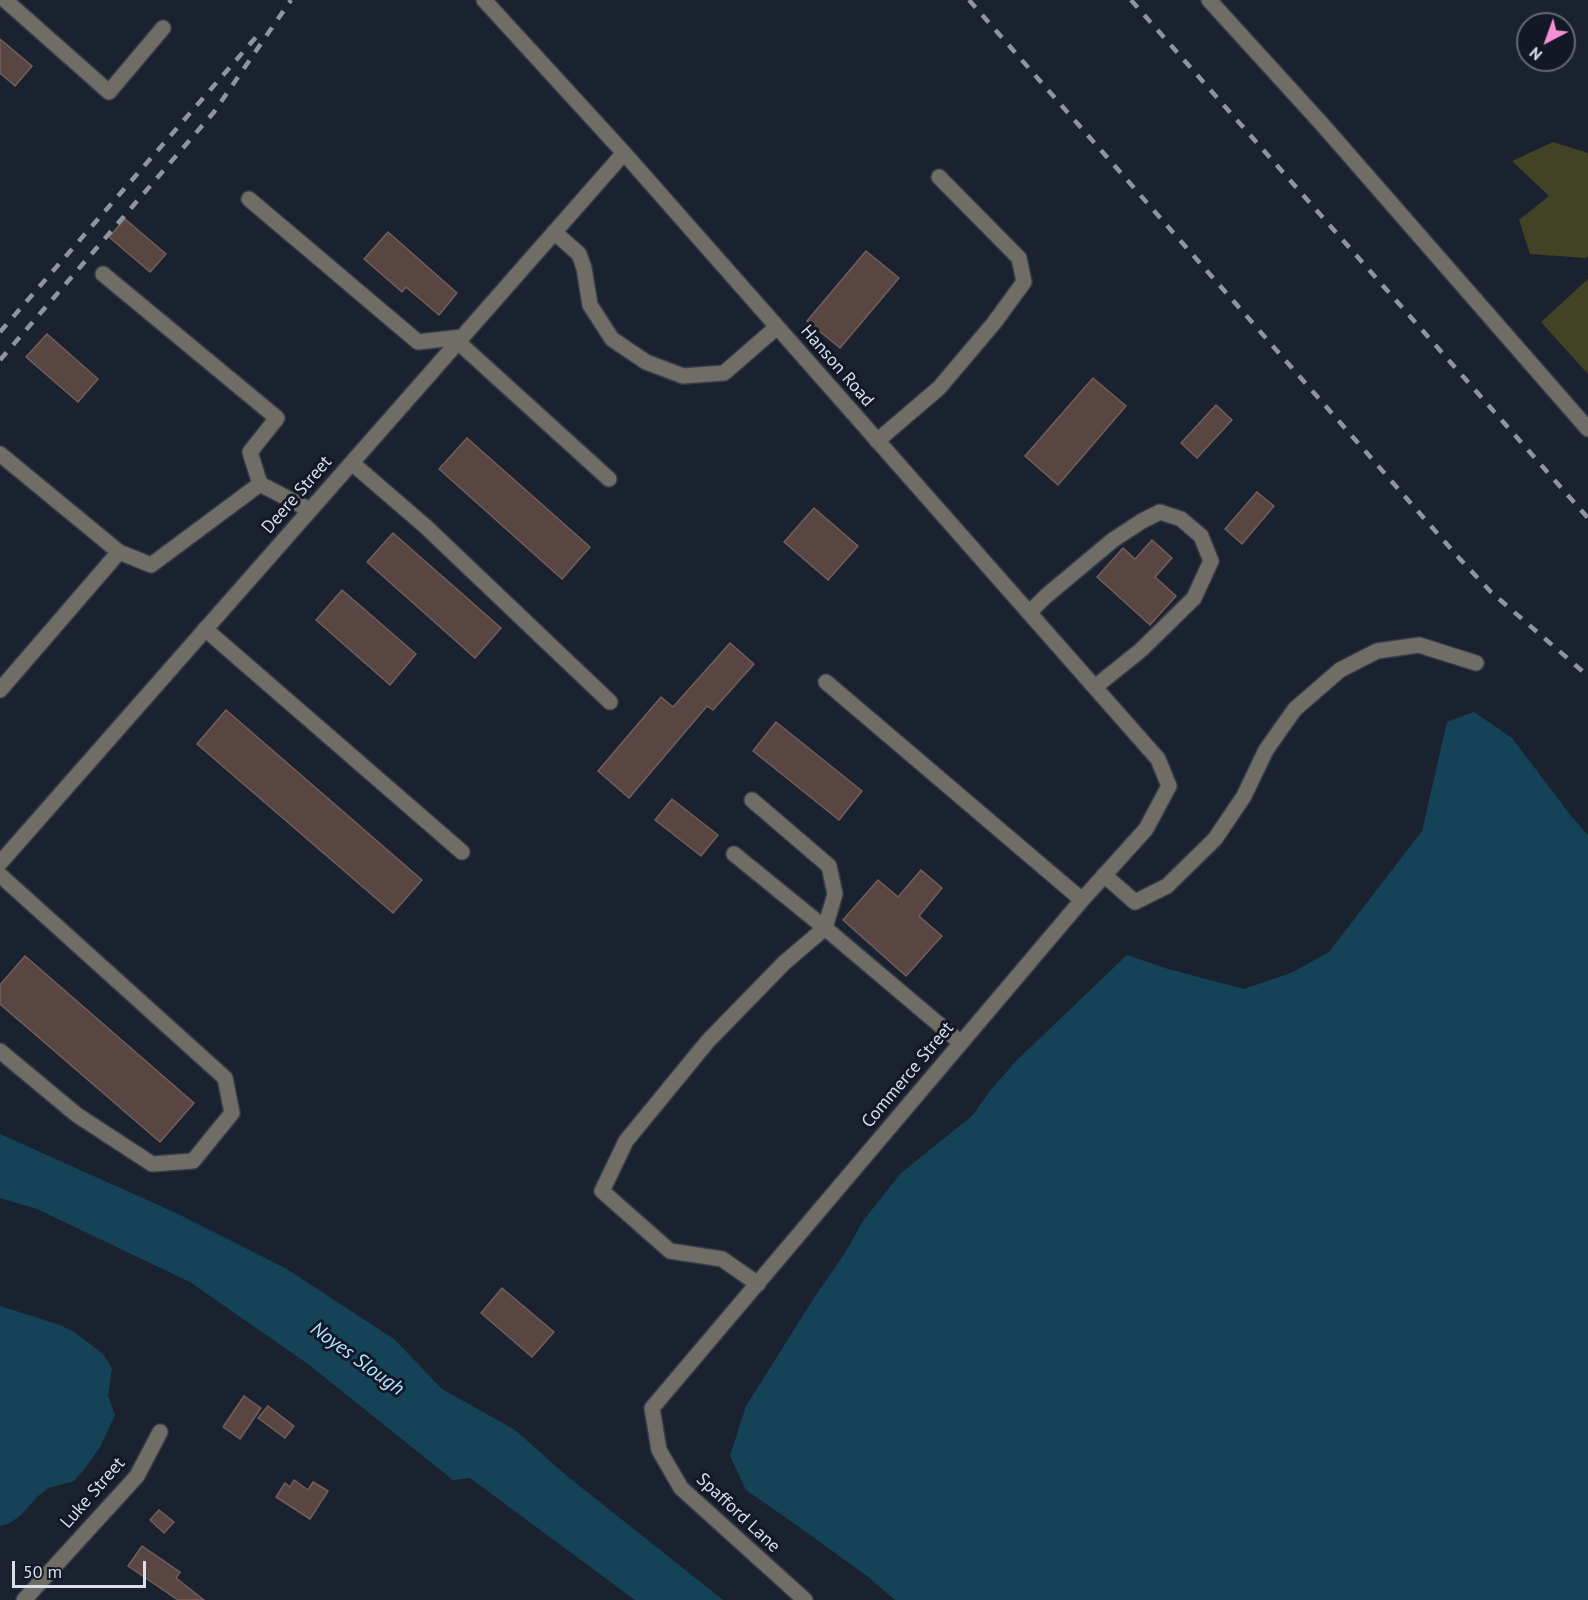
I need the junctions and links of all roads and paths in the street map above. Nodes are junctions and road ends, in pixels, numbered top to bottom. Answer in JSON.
{"nodes":[{"id":1,"x":5,"y":0,"type":"edge"},
{"id":2,"x":484,"y":0,"type":"edge"},
{"id":3,"x":1209,"y":0,"type":"edge"},
{"id":4,"x":163,"y":28,"type":"dead end"},
{"id":5,"x":624,"y":153,"type":"junction"},
{"id":6,"x":939,"y":177,"type":"dead end"},
{"id":7,"x":249,"y":199,"type":"dead end"},
{"id":8,"x":554,"y":232,"type":"junction"},
{"id":9,"x":103,"y":274,"type":"dead end"},
{"id":10,"x":777,"y":327,"type":"junction"},
{"id":11,"x":460,"y":339,"type":"junction"},
{"id":12,"x":1588,"y":429,"type":"edge"},
{"id":13,"x":877,"y":441,"type":"junction"},
{"id":14,"x":0,"y":454,"type":"edge"},
{"id":15,"x":352,"y":463,"type":"junction"},
{"id":16,"x":609,"y":479,"type":"dead end"},
{"id":17,"x":260,"y":484,"type":"junction"},
{"id":18,"x":310,"y":510,"type":"junction"},
{"id":19,"x":119,"y":552,"type":"junction"},
{"id":20,"x":1029,"y":613,"type":"junction"},
{"id":21,"x":206,"y":629,"type":"junction"},
{"id":22,"x":1476,"y":663,"type":"dead end"},
{"id":23,"x":826,"y":682,"type":"dead end"},
{"id":24,"x":1095,"y":687,"type":"junction"},
{"id":25,"x":0,"y":690,"type":"edge"},
{"id":26,"x":610,"y":702,"type":"dead end"},
{"id":27,"x":1158,"y":759,"type":"joint"},
{"id":28,"x":752,"y":800,"type":"dead end"},
{"id":29,"x":462,"y":852,"type":"dead end"},
{"id":30,"x":734,"y":854,"type":"dead end"},
{"id":31,"x":0,"y":863,"type":"edge"},
{"id":32,"x":0,"y":875,"type":"edge"},
{"id":33,"x":1104,"y":875,"type":"junction"},
{"id":34,"x":1082,"y":900,"type":"junction"},
{"id":35,"x":825,"y":928,"type":"junction"},
{"id":36,"x":961,"y":1043,"type":"junction"},
{"id":37,"x":0,"y":1051,"type":"edge"},
{"id":38,"x":758,"y":1284,"type":"junction"},
{"id":39,"x":652,"y":1408,"type":"joint"},
{"id":40,"x":160,"y":1432,"type":"dead end"},
{"id":41,"x":24,"y":1600,"type":"edge"},
{"id":42,"x":805,"y":1600,"type":"edge"}],
"edges":[{"from":1,"to":4,"type":"street"},
{"from":2,"to":5,"type":"street","name":"Hanson Road"},
{"from":3,"to":12,"type":"street"},
{"from":5,"to":8,"type":"street","name":"Deere Street"},
{"from":5,"to":10,"type":"street","name":"Hanson Road"},
{"from":6,"to":13,"type":"street"},
{"from":7,"to":11,"type":"street"},
{"from":8,"to":10,"type":"street"},
{"from":8,"to":11,"type":"street","name":"Deere Street"},
{"from":9,"to":17,"type":"street"},
{"from":10,"to":13,"type":"street","name":"Hanson Road"},
{"from":11,"to":15,"type":"street","name":"Deere Street"},
{"from":11,"to":16,"type":"street"},
{"from":13,"to":20,"type":"street","name":"Hanson Road"},
{"from":14,"to":19,"type":"street"},
{"from":15,"to":18,"type":"street","name":"Deere Street"},
{"from":15,"to":26,"type":"street"},
{"from":17,"to":18,"type":"street"},
{"from":17,"to":19,"type":"street"},
{"from":18,"to":21,"type":"street","name":"Deere Street"},
{"from":19,"to":25,"type":"street"},
{"from":20,"to":24,"type":"street","name":"Hanson Road"},
{"from":20,"to":24,"type":"street"},
{"from":21,"to":29,"type":"street"},
{"from":21,"to":31,"type":"street","name":"Deere Street"},
{"from":22,"to":33,"type":"street"},
{"from":23,"to":34,"type":"street"},
{"from":24,"to":27,"type":"street","name":"Hanson Road"},
{"from":27,"to":33,"type":"street","name":"Commerce Street"},
{"from":28,"to":35,"type":"street"},
{"from":30,"to":35,"type":"street"},
{"from":32,"to":37,"type":"street"},
{"from":33,"to":34,"type":"street","name":"Commerce Street"},
{"from":34,"to":36,"type":"street","name":"Commerce Street"},
{"from":35,"to":36,"type":"street"},
{"from":35,"to":38,"type":"street"},
{"from":36,"to":38,"type":"street","name":"Commerce Street"},
{"from":38,"to":39,"type":"street","name":"Commerce Street"},
{"from":39,"to":42,"type":"street","name":"Spafford Lane"},
{"from":40,"to":41,"type":"street","name":"Luke Street"}]}
